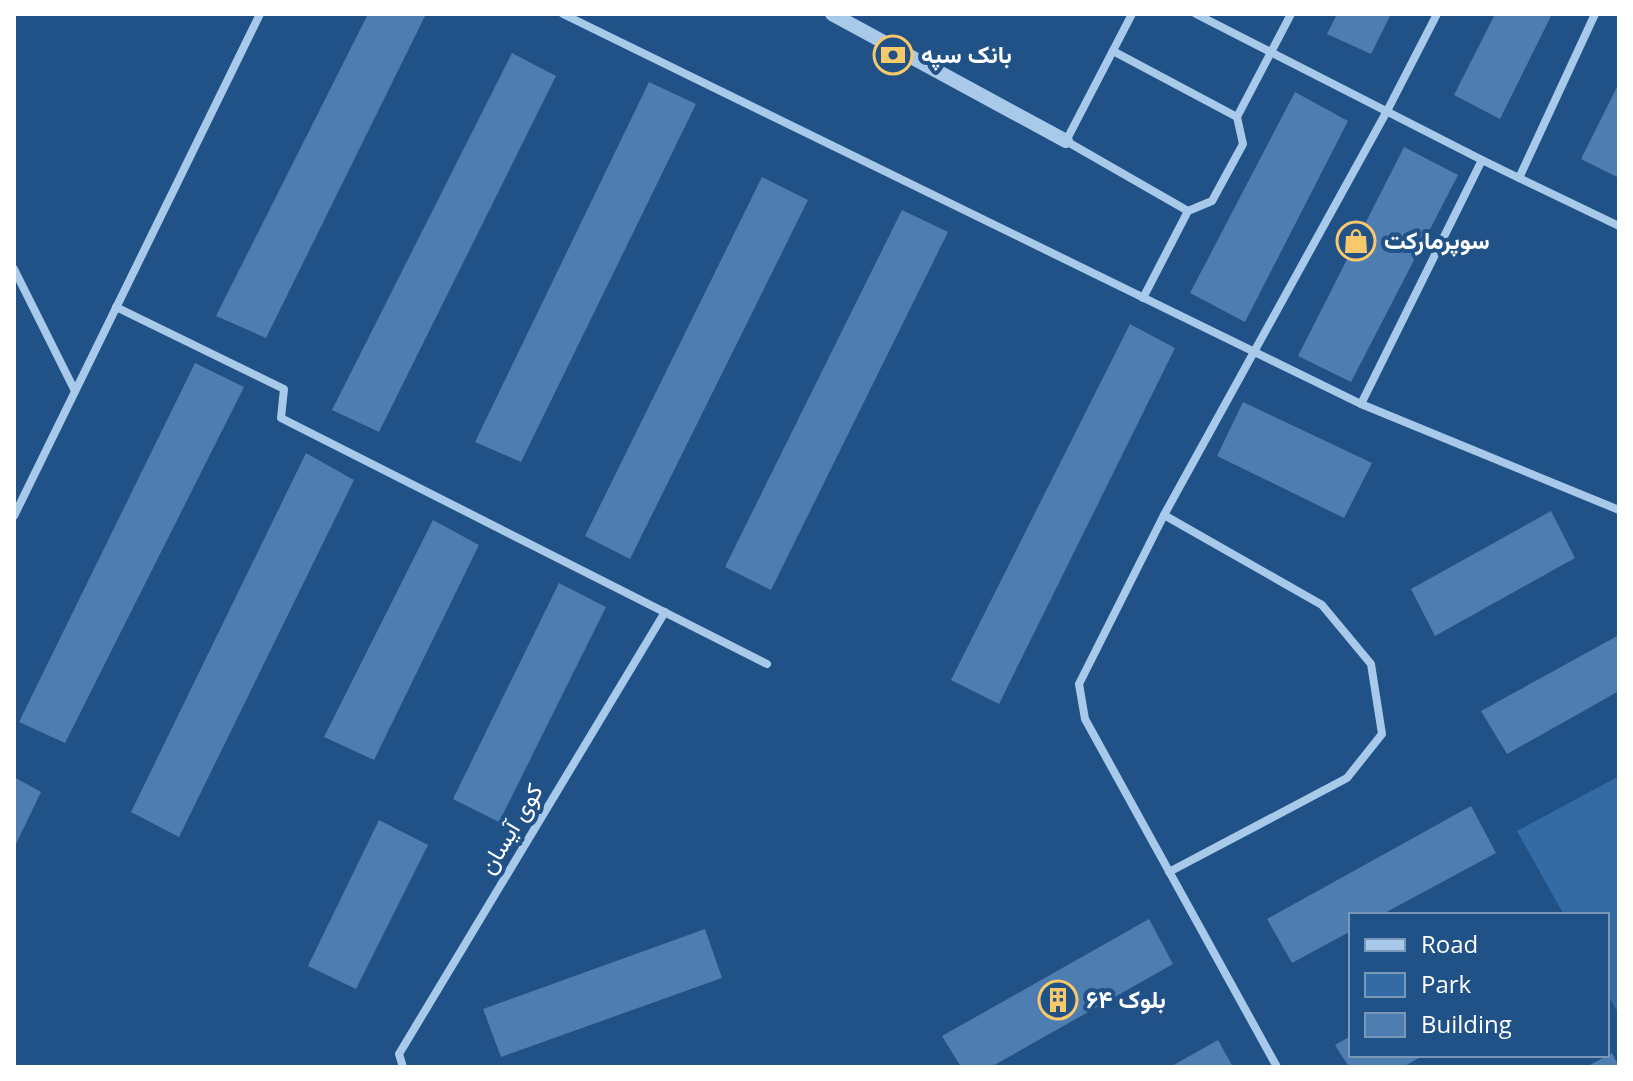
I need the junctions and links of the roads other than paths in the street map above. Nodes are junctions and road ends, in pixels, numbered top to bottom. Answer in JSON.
{"nodes":[{"id":1,"x":260,"y":14,"type":"edge"},
{"id":2,"x":563,"y":14,"type":"edge"},
{"id":3,"x":832,"y":14,"type":"edge"},
{"id":4,"x":1132,"y":14,"type":"edge"},
{"id":5,"x":1196,"y":14,"type":"edge"},
{"id":6,"x":1291,"y":14,"type":"edge"},
{"id":7,"x":1437,"y":14,"type":"edge"},
{"id":8,"x":1595,"y":14,"type":"edge"},
{"id":9,"x":1113,"y":51,"type":"junction"},
{"id":10,"x":1273,"y":53,"type":"junction"},
{"id":11,"x":1387,"y":111,"type":"junction"},
{"id":12,"x":1237,"y":117,"type":"junction"},
{"id":13,"x":1066,"y":141,"type":"junction"},
{"id":14,"x":1482,"y":160,"type":"junction"},
{"id":15,"x":1519,"y":178,"type":"junction"},
{"id":16,"x":1188,"y":211,"type":"junction"},
{"id":17,"x":1619,"y":226,"type":"edge"},
{"id":18,"x":14,"y":269,"type":"edge"},
{"id":19,"x":1143,"y":298,"type":"junction"},
{"id":20,"x":116,"y":307,"type":"junction"},
{"id":21,"x":1254,"y":352,"type":"junction"},
{"id":22,"x":75,"y":391,"type":"junction"},
{"id":23,"x":1361,"y":404,"type":"junction"},
{"id":24,"x":1619,"y":510,"type":"edge"},
{"id":25,"x":1164,"y":515,"type":"junction"},
{"id":26,"x":14,"y":516,"type":"edge"},
{"id":27,"x":665,"y":612,"type":"junction"},
{"id":28,"x":767,"y":664,"type":"dead end"},
{"id":29,"x":1169,"y":872,"type":"junction"},
{"id":30,"x":403,"y":1067,"type":"edge"},
{"id":31,"x":1277,"y":1067,"type":"edge"}],
"edges":[{"from":1,"to":20,"type":"street"},
{"from":2,"to":19,"type":"street"},
{"from":3,"to":13,"type":"street"},
{"from":4,"to":9,"type":"street"},
{"from":5,"to":10,"type":"street"},
{"from":6,"to":10,"type":"street"},
{"from":7,"to":11,"type":"street"},
{"from":8,"to":15,"type":"street"},
{"from":9,"to":12,"type":"street"},
{"from":9,"to":13,"type":"street"},
{"from":10,"to":11,"type":"street"},
{"from":10,"to":12,"type":"street"},
{"from":11,"to":14,"type":"street"},
{"from":11,"to":21,"type":"street"},
{"from":12,"to":16,"type":"street"},
{"from":13,"to":16,"type":"street"},
{"from":14,"to":15,"type":"street"},
{"from":14,"to":23,"type":"street"},
{"from":15,"to":17,"type":"street"},
{"from":16,"to":19,"type":"street"},
{"from":18,"to":22,"type":"street"},
{"from":19,"to":21,"type":"street"},
{"from":20,"to":22,"type":"street"},
{"from":20,"to":27,"type":"street"},
{"from":21,"to":23,"type":"street"},
{"from":21,"to":25,"type":"street"},
{"from":22,"to":26,"type":"street"},
{"from":23,"to":24,"type":"street"},
{"from":25,"to":29,"type":"street"},
{"from":25,"to":29,"type":"street"},
{"from":27,"to":28,"type":"street"},
{"from":27,"to":30,"type":"street","name":"کوی آیسان"},
{"from":29,"to":31,"type":"street"}]}
